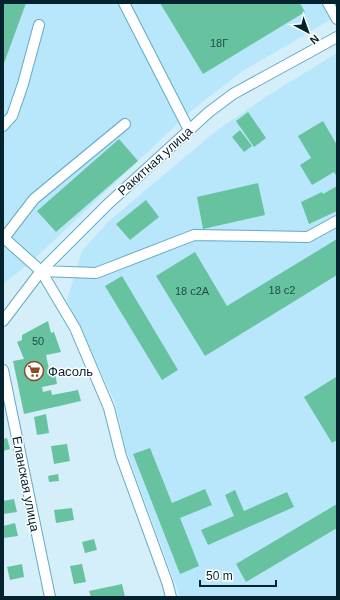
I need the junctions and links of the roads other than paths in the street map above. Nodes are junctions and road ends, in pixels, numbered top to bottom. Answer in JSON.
{"nodes":[{"id":1,"x":124,"y":3,"type":"edge"},
{"id":2,"x":328,"y":3,"type":"edge"},
{"id":3,"x":337,"y":19,"type":"edge"},
{"id":4,"x":39,"y":25,"type":"dead end"},
{"id":5,"x":337,"y":37,"type":"edge"},
{"id":6,"x":125,"y":124,"type":"dead end"},
{"id":7,"x":3,"y":126,"type":"edge"},
{"id":8,"x":189,"y":130,"type":"junction"},
{"id":9,"x":337,"y":221,"type":"edge"},
{"id":10,"x":41,"y":270,"type":"junction"},
{"id":11,"x":3,"y":321,"type":"edge"},
{"id":12,"x":3,"y":370,"type":"edge"},
{"id":13,"x":50,"y":597,"type":"edge"},
{"id":14,"x":171,"y":597,"type":"edge"}],
"edges":[{"from":1,"to":8,"type":"street"},
{"from":2,"to":3,"type":"street"},
{"from":4,"to":7,"type":"street"},
{"from":5,"to":8,"type":"street","name":"Ракитная улица"},
{"from":6,"to":10,"type":"street"},
{"from":8,"to":10,"type":"street","name":"Ракитная улица"},
{"from":9,"to":10,"type":"street"},
{"from":10,"to":11,"type":"street","name":"Ракитная улица"},
{"from":10,"to":14,"type":"street"},
{"from":12,"to":13,"type":"street","name":"Еланская улица"}]}
